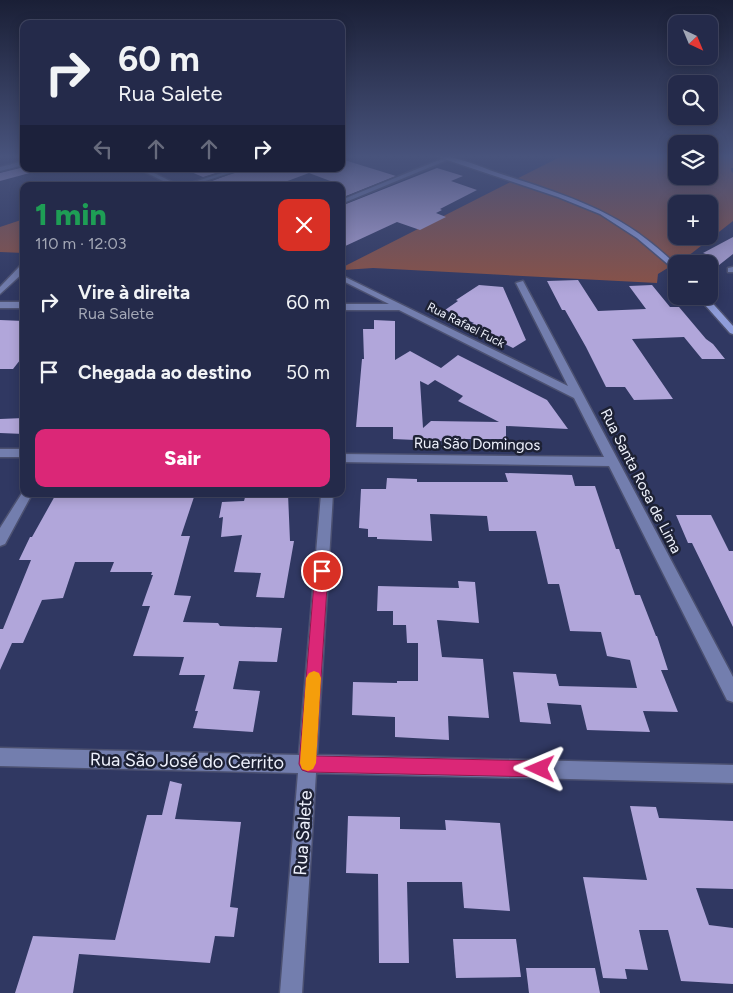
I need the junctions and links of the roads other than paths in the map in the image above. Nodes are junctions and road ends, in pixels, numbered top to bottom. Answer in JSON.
{"nodes":[{"id":1,"x":583,"y":202,"type":"edge"},
{"id":2,"x":668,"y":261,"type":"edge"},
{"id":3,"x":20,"y":271,"type":"edge"},
{"id":4,"x":345,"y":279,"type":"edge"},
{"id":5,"x":520,"y":283,"type":"dead end"},
{"id":6,"x":0,"y":292,"type":"edge"},
{"id":7,"x":0,"y":305,"type":"edge"},
{"id":8,"x":20,"y":305,"type":"edge"},
{"id":9,"x":709,"y":305,"type":"edge"},
{"id":10,"x":345,"y":307,"type":"edge"},
{"id":11,"x":402,"y":307,"type":"junction"},
{"id":12,"x":733,"y":332,"type":"edge"},
{"id":13,"x":579,"y":396,"type":"junction"},
{"id":14,"x":0,"y":453,"type":"edge"},
{"id":15,"x":20,"y":453,"type":"edge"},
{"id":16,"x":345,"y":458,"type":"edge"},
{"id":17,"x":613,"y":462,"type":"junction"},
{"id":18,"x":24,"y":497,"type":"edge"},
{"id":19,"x":327,"y":497,"type":"edge"},
{"id":20,"x":0,"y":540,"type":"edge"},
{"id":21,"x":733,"y":694,"type":"edge"},
{"id":22,"x":0,"y":756,"type":"edge"},
{"id":23,"x":308,"y":764,"type":"junction"},
{"id":24,"x":733,"y":774,"type":"edge"},
{"id":25,"x":291,"y":993,"type":"edge"}],
"edges":[{"from":1,"to":2,"type":"main road"},
{"from":3,"to":6,"type":"street"},
{"from":4,"to":11,"type":"street","name":"Rua Rafael Fuck"},
{"from":5,"to":13,"type":"street","name":"Rua Santa Rosa de Lima"},
{"from":7,"to":8,"type":"street"},
{"from":9,"to":12,"type":"main road"},
{"from":10,"to":11,"type":"street"},
{"from":11,"to":13,"type":"street","name":"Rua Rafael Fuck"},
{"from":13,"to":17,"type":"street","name":"Rua Santa Rosa de Lima"},
{"from":14,"to":15,"type":"street"},
{"from":16,"to":17,"type":"street","name":"Rua São Domingos"},
{"from":17,"to":21,"type":"street","name":"Rua Santa Rosa de Lima"},
{"from":18,"to":20,"type":"street"},
{"from":19,"to":23,"type":"street","name":"Rua Salete"},
{"from":22,"to":23,"type":"street","name":"Rua São José do Cerrito"},
{"from":23,"to":24,"type":"street","name":"Rua São José do Cerrito"},
{"from":23,"to":25,"type":"street","name":"Rua Salete"}]}
